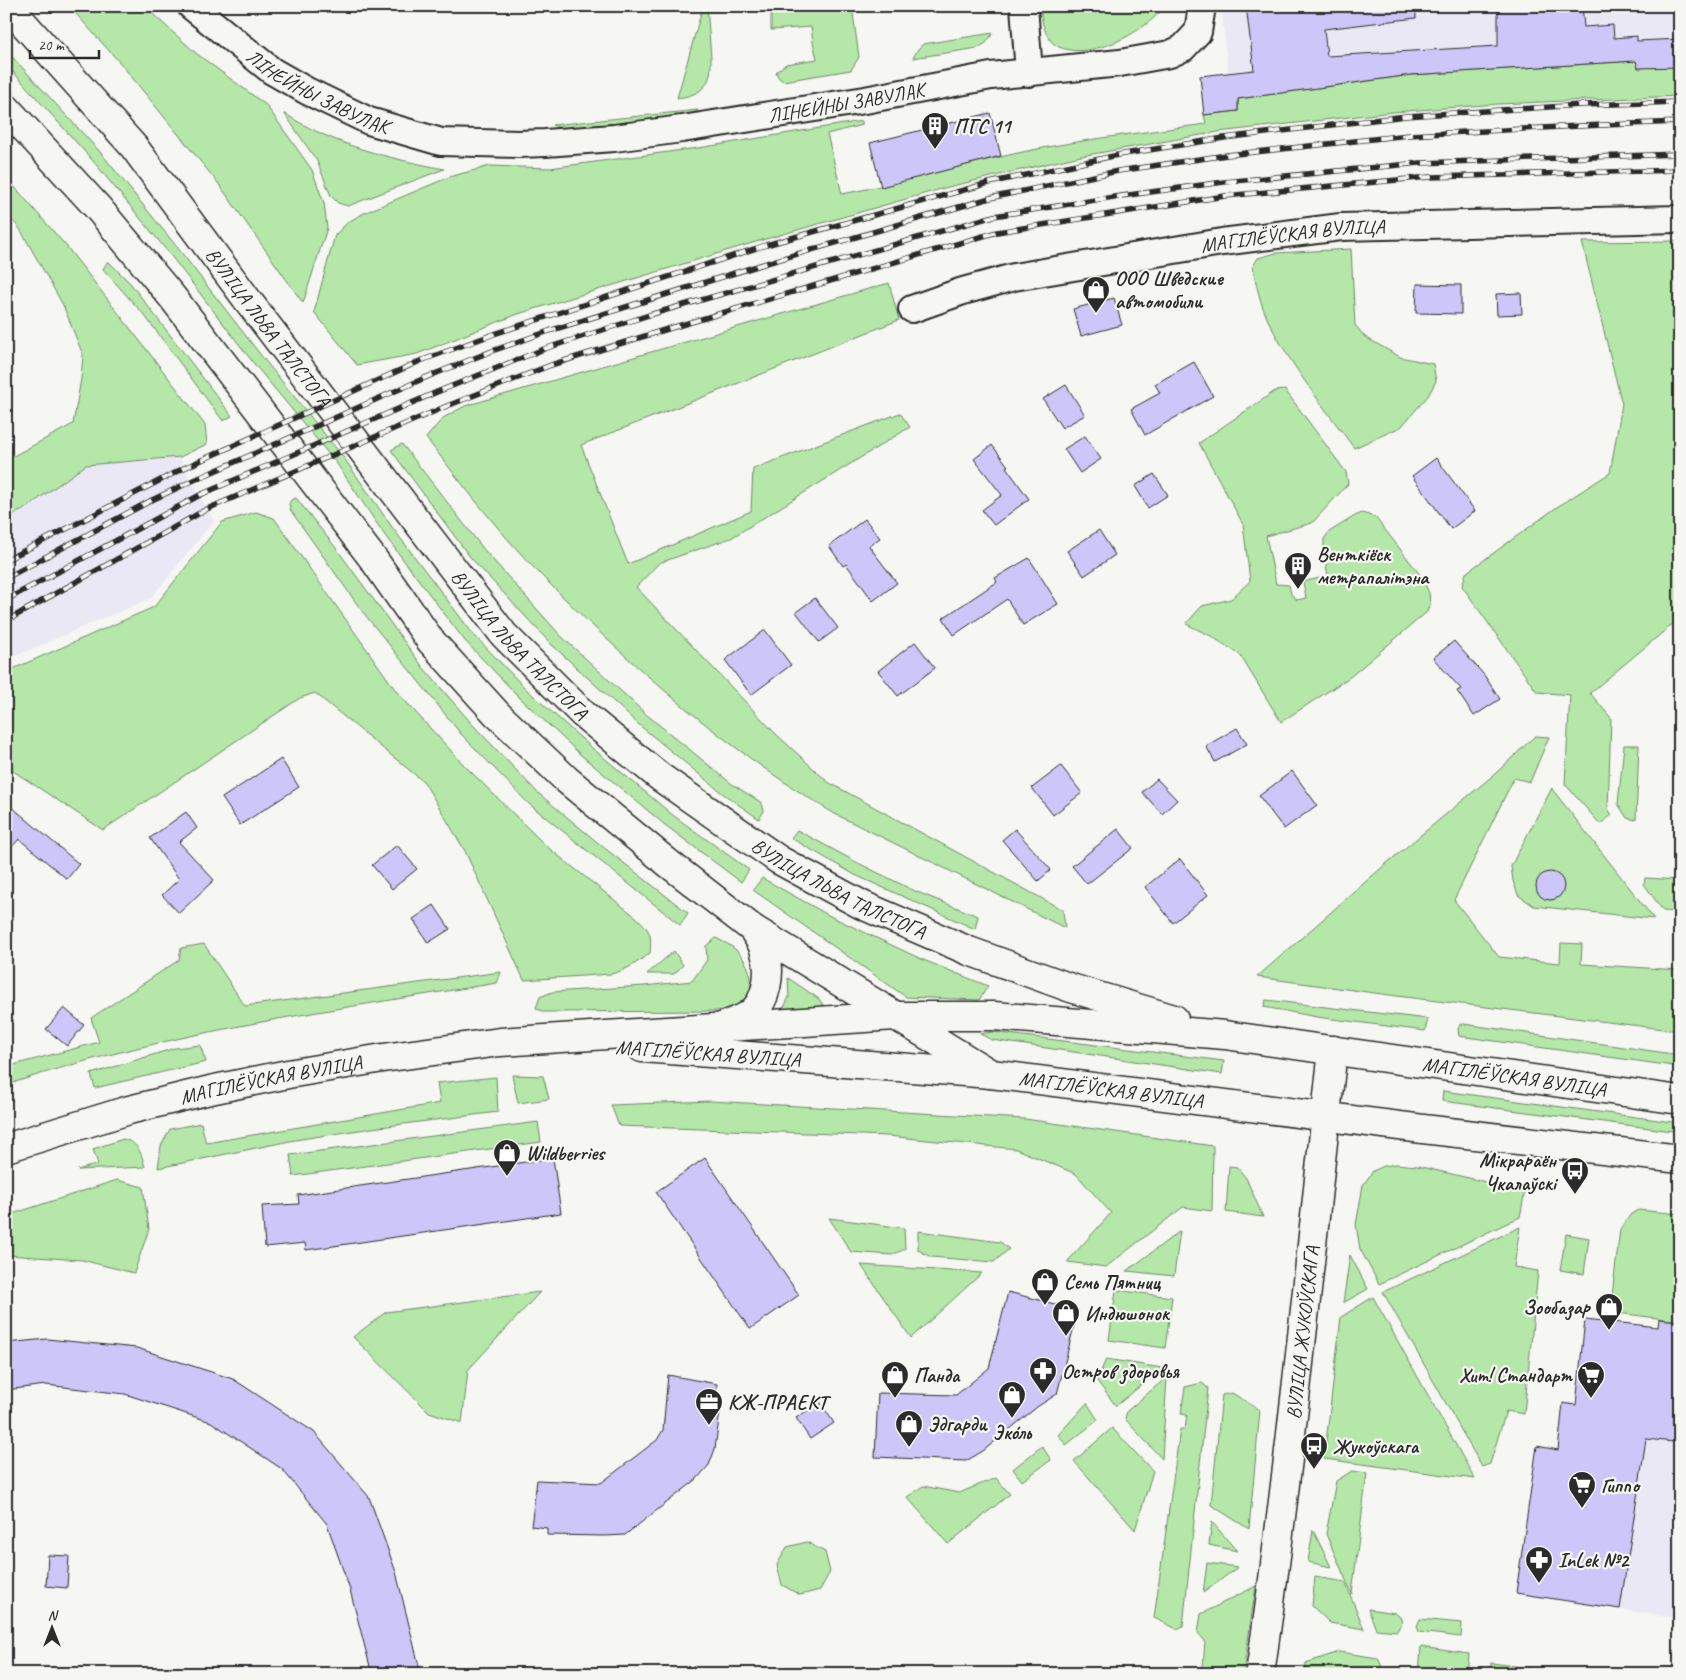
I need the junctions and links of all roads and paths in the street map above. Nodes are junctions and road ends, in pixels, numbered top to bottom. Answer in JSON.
{"nodes":[{"id":1,"x":8,"y":6,"type":"edge"},
{"id":2,"x":191,"y":6,"type":"edge"},
{"id":3,"x":213,"y":6,"type":"edge"},
{"id":4,"x":1024,"y":6,"type":"edge"},
{"id":5,"x":1202,"y":6,"type":"edge"},
{"id":6,"x":1028,"y":73,"type":"junction"},
{"id":7,"x":6,"y":108,"type":"edge"},
{"id":8,"x":460,"y":144,"type":"junction"},
{"id":9,"x":1680,"y":219,"type":"edge"},
{"id":10,"x":912,"y":309,"type":"dead end"},
{"id":11,"x":753,"y":928,"type":"junction"},
{"id":12,"x":895,"y":1016,"type":"junction"},
{"id":13,"x":715,"y":1029,"type":"junction"},
{"id":14,"x":1226,"y":1035,"type":"junction"},
{"id":15,"x":541,"y":1040,"type":"junction"},
{"id":16,"x":1332,"y":1050,"type":"junction"},
{"id":17,"x":992,"y":1074,"type":"junction"},
{"id":18,"x":1680,"y":1100,"type":"edge"},
{"id":19,"x":1326,"y":1116,"type":"junction"},
{"id":20,"x":6,"y":1148,"type":"edge"},
{"id":21,"x":1680,"y":1159,"type":"edge"},
{"id":22,"x":1260,"y":1674,"type":"edge"}],
"edges":[{"from":1,"to":14,"type":"main road","name":"ВУЛІЦА ЛЬВА ТАЛСТОГА"},
{"from":2,"to":8,"type":"street","name":"ЛІНЕЙНЫ ЗАВУЛАК"},
{"from":3,"to":8,"type":"street","name":"ЛІНЕЙНЫ ЗАВУЛАК"},
{"from":4,"to":6,"type":"street"},
{"from":5,"to":6,"type":"street","name":"ЛІНЕЙНЫ ЗАВУЛАК"},
{"from":6,"to":8,"type":"street","name":"ЛІНЕЙНЫ ЗАВУЛАК"},
{"from":7,"to":11,"type":"main road"},
{"from":9,"to":10,"type":"street","name":"МАГІЛЁЎСКАЯ ВУЛІЦА"},
{"from":11,"to":12,"type":"main road"},
{"from":11,"to":13,"type":"main road"},
{"from":12,"to":13,"type":"main road","name":"МАГІЛЁЎСКАЯ ВУЛІЦА"},
{"from":12,"to":14,"type":"main road","name":"МАГІЛЁЎСКАЯ ВУЛІЦА"},
{"from":12,"to":17,"type":"main road"},
{"from":13,"to":15,"type":"main road","name":"МАГІЛЁЎСКАЯ ВУЛІЦА"},
{"from":14,"to":16,"type":"main road","name":"МАГІЛЁЎСКАЯ ВУЛІЦА"},
{"from":15,"to":17,"type":"main road","name":"МАГІЛЁЎСКАЯ ВУЛІЦА"},
{"from":15,"to":20,"type":"main road","name":"МАГІЛЁЎСКАЯ ВУЛІЦА"},
{"from":16,"to":18,"type":"main road","name":"МАГІЛЁЎСКАЯ ВУЛІЦА"},
{"from":16,"to":19,"type":"main road","name":"ВУЛІЦА ЖУКОЎСКАГА"},
{"from":17,"to":19,"type":"main road","name":"МАГІЛЁЎСКАЯ ВУЛІЦА"},
{"from":19,"to":21,"type":"main road","name":"МАГІЛЁЎСКАЯ ВУЛІЦА"},
{"from":19,"to":22,"type":"main road","name":"ВУЛІЦА ЖУКОЎСКАГА"}]}
